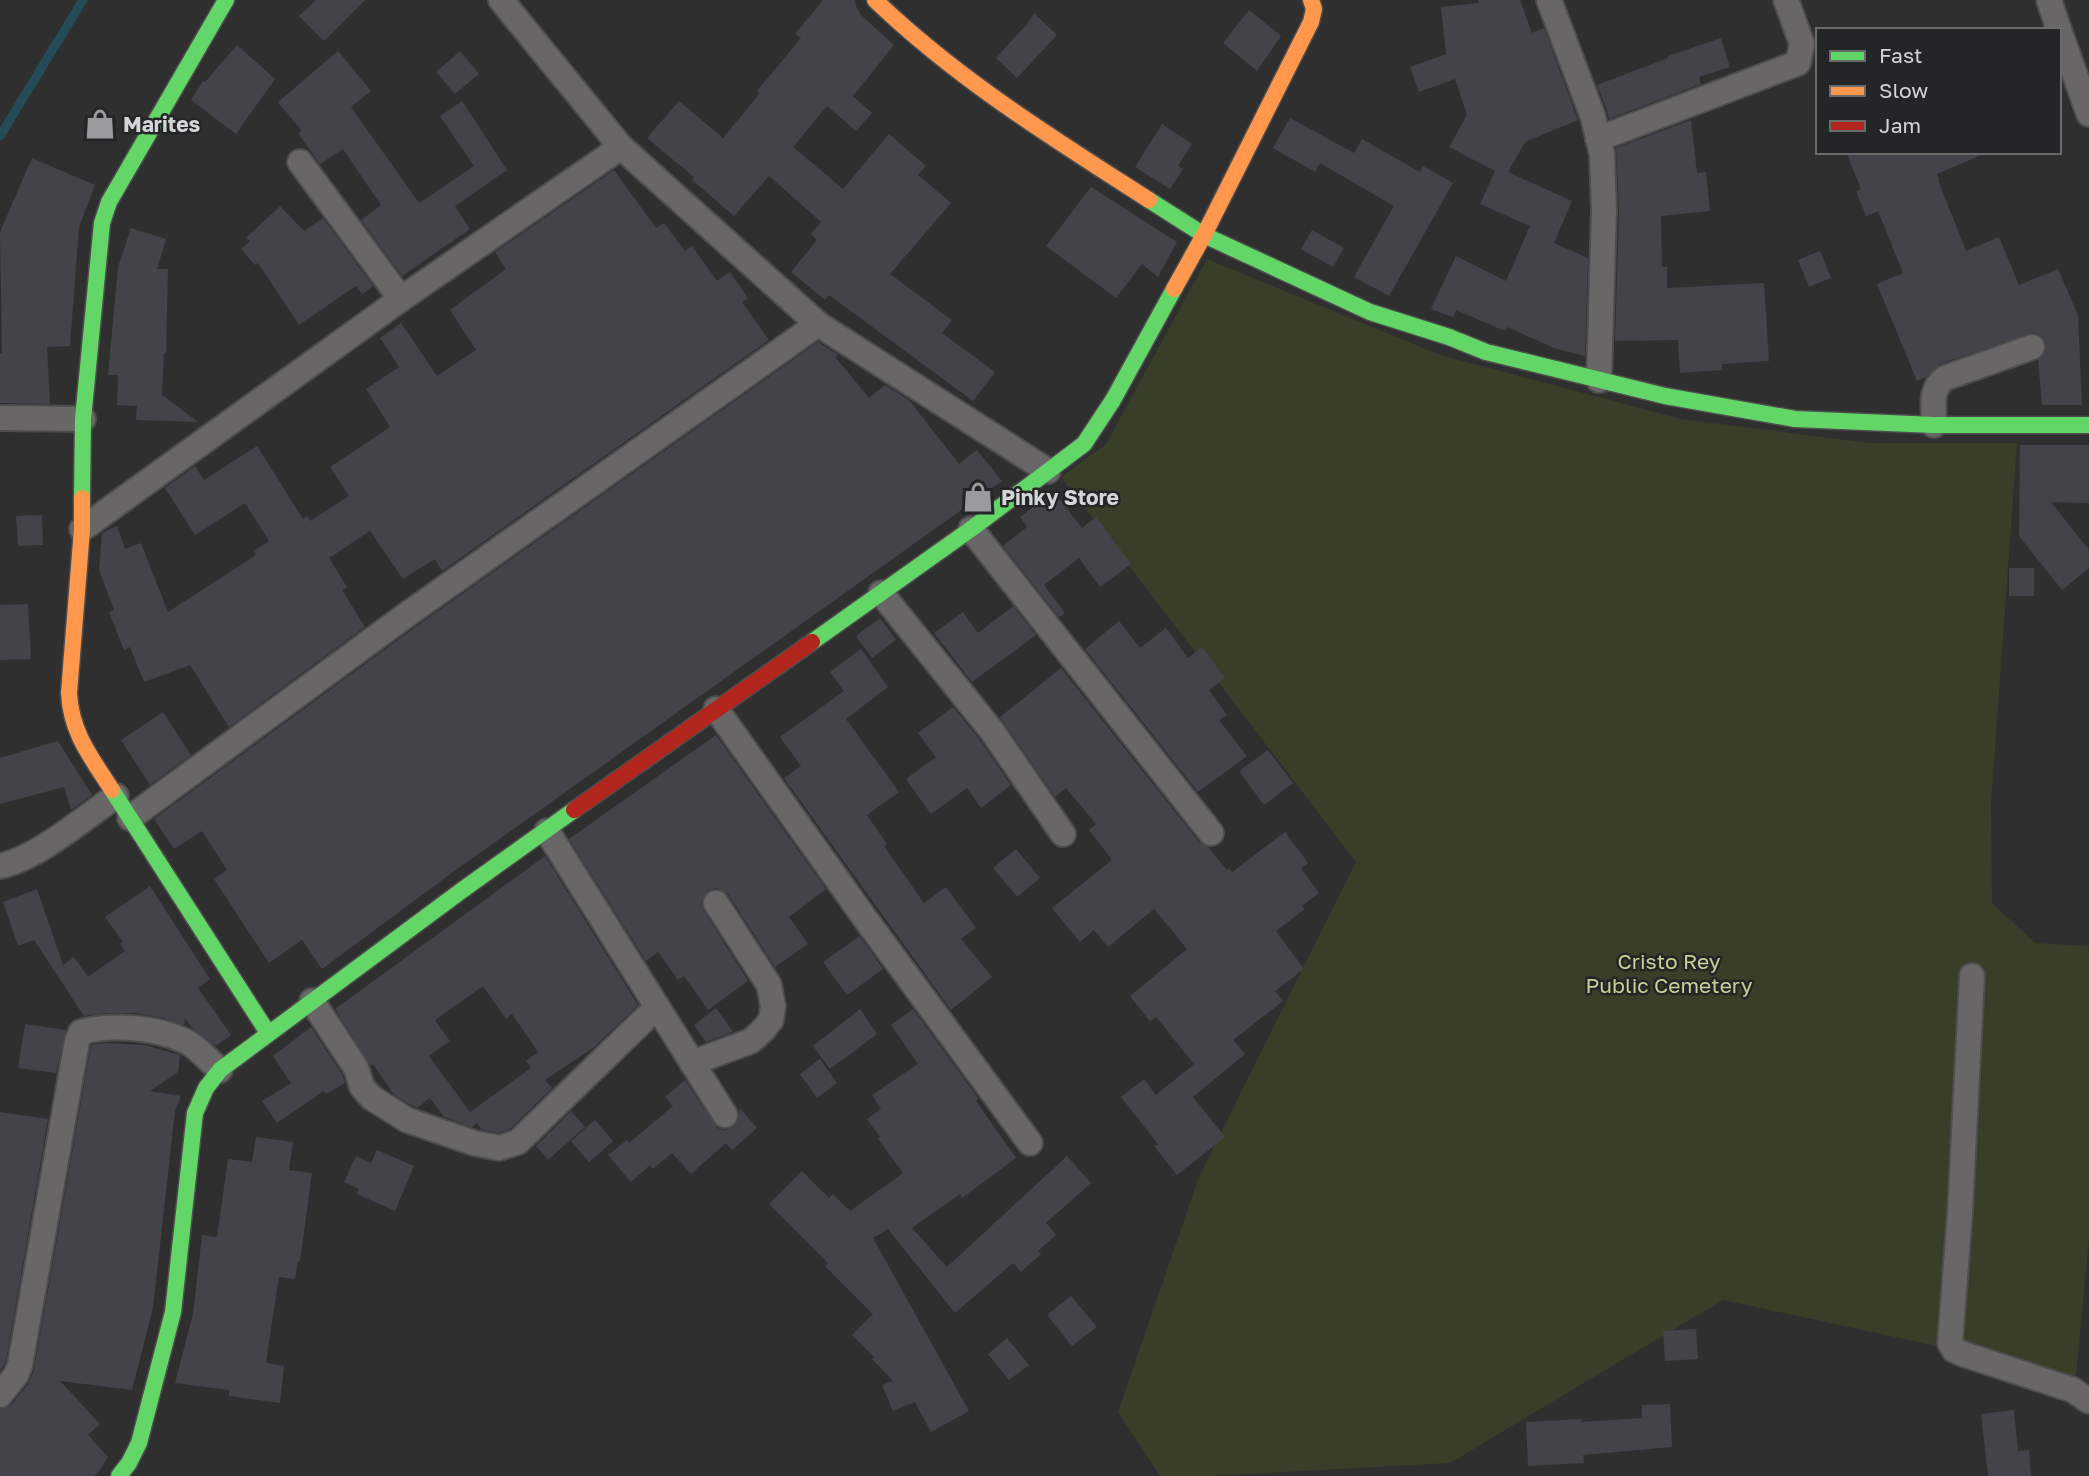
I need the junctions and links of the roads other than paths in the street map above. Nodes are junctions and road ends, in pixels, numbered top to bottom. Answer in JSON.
{"nodes":[{"id":1,"x":226,"y":0,"type":"edge"},
{"id":2,"x":501,"y":0,"type":"edge"},
{"id":3,"x":875,"y":0,"type":"edge"},
{"id":4,"x":1311,"y":0,"type":"edge"},
{"id":5,"x":1549,"y":0,"type":"edge"},
{"id":6,"x":1786,"y":0,"type":"edge"},
{"id":7,"x":2049,"y":0,"type":"edge"},
{"id":8,"x":2058,"y":28,"type":"edge"},
{"id":9,"x":2061,"y":36,"type":"edge"},
{"id":10,"x":2089,"y":114,"type":"edge"},
{"id":11,"x":1598,"y":139,"type":"junction"},
{"id":12,"x":621,"y":147,"type":"junction"},
{"id":13,"x":300,"y":162,"type":"dead end"},
{"id":14,"x":1204,"y":235,"type":"junction"},
{"id":15,"x":401,"y":299,"type":"junction"},
{"id":16,"x":818,"y":324,"type":"junction"},
{"id":17,"x":2032,"y":347,"type":"dead end"},
{"id":18,"x":1598,"y":380,"type":"junction"},
{"id":19,"x":0,"y":418,"type":"edge"},
{"id":20,"x":83,"y":419,"type":"junction"},
{"id":21,"x":1934,"y":425,"type":"junction"},
{"id":22,"x":2089,"y":425,"type":"edge"},
{"id":23,"x":1048,"y":471,"type":"junction"},
{"id":24,"x":82,"y":529,"type":"junction"},
{"id":25,"x":971,"y":529,"type":"junction"},
{"id":26,"x":881,"y":593,"type":"junction"},
{"id":27,"x":716,"y":709,"type":"junction"},
{"id":28,"x":116,"y":796,"type":"junction"},
{"id":29,"x":130,"y":818,"type":"junction"},
{"id":30,"x":547,"y":831,"type":"junction"},
{"id":31,"x":1211,"y":832,"type":"dead end"},
{"id":32,"x":1063,"y":834,"type":"dead end"},
{"id":33,"x":1,"y":864,"type":"edge"},
{"id":34,"x":716,"y":903,"type":"dead end"},
{"id":35,"x":1972,"y":976,"type":"dead end"},
{"id":36,"x":312,"y":1001,"type":"junction"},
{"id":37,"x":657,"y":1007,"type":"junction"},
{"id":38,"x":268,"y":1033,"type":"junction"},
{"id":39,"x":692,"y":1063,"type":"junction"},
{"id":40,"x":220,"y":1070,"type":"junction"},
{"id":41,"x":725,"y":1115,"type":"dead end"},
{"id":42,"x":1030,"y":1143,"type":"dead end"},
{"id":43,"x":0,"y":1395,"type":"edge"},
{"id":44,"x":2089,"y":1401,"type":"edge"},
{"id":45,"x":119,"y":1476,"type":"edge"}],
"edges":[{"from":1,"to":20,"type":"street"},
{"from":2,"to":12,"type":"street"},
{"from":3,"to":14,"type":"street"},
{"from":4,"to":14,"type":"street"},
{"from":5,"to":11,"type":"street"},
{"from":6,"to":11,"type":"street"},
{"from":7,"to":8,"type":"street"},
{"from":9,"to":10,"type":"street"},
{"from":11,"to":18,"type":"street"},
{"from":12,"to":15,"type":"street"},
{"from":12,"to":16,"type":"street"},
{"from":13,"to":15,"type":"street"},
{"from":14,"to":18,"type":"street"},
{"from":14,"to":23,"type":"street"},
{"from":15,"to":24,"type":"street"},
{"from":16,"to":23,"type":"street"},
{"from":16,"to":29,"type":"street"},
{"from":17,"to":21,"type":"street"},
{"from":18,"to":21,"type":"street"},
{"from":19,"to":20,"type":"street"},
{"from":20,"to":24,"type":"street"},
{"from":21,"to":22,"type":"street"},
{"from":23,"to":25,"type":"street"},
{"from":24,"to":28,"type":"street"},
{"from":25,"to":26,"type":"street"},
{"from":25,"to":31,"type":"street"},
{"from":26,"to":27,"type":"street"},
{"from":26,"to":32,"type":"street"},
{"from":27,"to":30,"type":"street"},
{"from":27,"to":42,"type":"street"},
{"from":28,"to":29,"type":"street"},
{"from":28,"to":33,"type":"street"},
{"from":29,"to":38,"type":"street"},
{"from":30,"to":36,"type":"street"},
{"from":30,"to":37,"type":"street"},
{"from":34,"to":39,"type":"street"},
{"from":35,"to":44,"type":"street"},
{"from":36,"to":37,"type":"street"},
{"from":36,"to":38,"type":"street"},
{"from":37,"to":39,"type":"street"},
{"from":38,"to":40,"type":"street"},
{"from":39,"to":41,"type":"street"},
{"from":40,"to":43,"type":"street"},
{"from":40,"to":45,"type":"street"}]}
